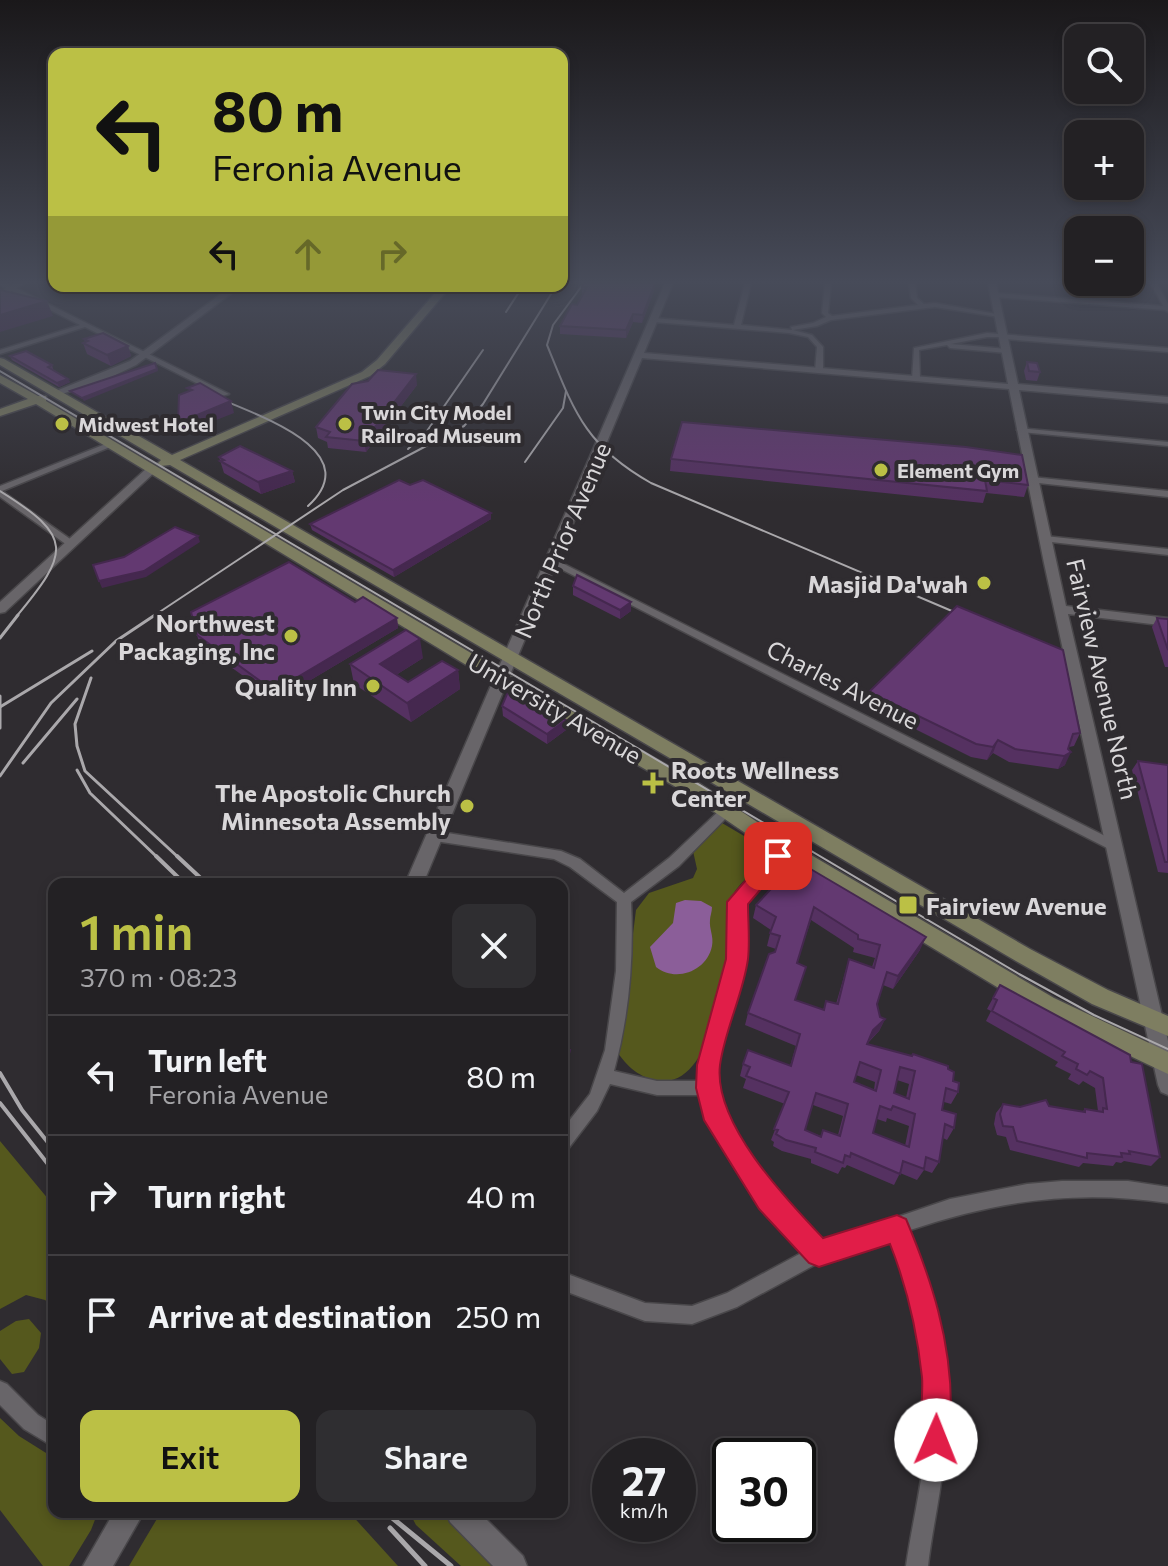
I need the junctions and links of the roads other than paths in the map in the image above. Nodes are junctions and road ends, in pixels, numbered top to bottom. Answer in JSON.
{"nodes":[{"id":1,"x":142,"y":356,"type":"edge"},
{"id":2,"x":146,"y":356,"type":"edge"},
{"id":3,"x":386,"y":356,"type":"edge"},
{"id":4,"x":638,"y":356,"type":"edge"},
{"id":5,"x":650,"y":356,"type":"edge"},
{"id":6,"x":820,"y":356,"type":"edge"},
{"id":7,"x":915,"y":356,"type":"edge"},
{"id":8,"x":1008,"y":356,"type":"edge"},
{"id":9,"x":0,"y":361,"type":"edge"},
{"id":10,"x":819,"y":371,"type":"junction"},
{"id":11,"x":0,"y":378,"type":"edge"},
{"id":12,"x":916,"y":379,"type":"junction"},
{"id":13,"x":1014,"y":387,"type":"junction"},
{"id":14,"x":56,"y":393,"type":"junction"},
{"id":15,"x":225,"y":394,"type":"edge"},
{"id":16,"x":36,"y":400,"type":"junction"},
{"id":17,"x":1168,"y":400,"type":"edge"},
{"id":18,"x":0,"y":413,"type":"edge"},
{"id":19,"x":1021,"y":430,"type":"junction"},
{"id":20,"x":1168,"y":444,"type":"edge"},
{"id":21,"x":111,"y":445,"type":"junction"},
{"id":22,"x":170,"y":460,"type":"junction"},
{"id":23,"x":151,"y":470,"type":"junction"},
{"id":24,"x":1032,"y":480,"type":"junction"},
{"id":25,"x":0,"y":491,"type":"edge"},
{"id":26,"x":1168,"y":494,"type":"edge"},
{"id":27,"x":1045,"y":539,"type":"junction"},
{"id":28,"x":70,"y":543,"type":"junction"},
{"id":29,"x":1168,"y":552,"type":"edge"},
{"id":30,"x":552,"y":561,"type":"junction"},
{"id":31,"x":0,"y":609,"type":"edge"},
{"id":32,"x":1061,"y":609,"type":"junction"},
{"id":33,"x":1168,"y":622,"type":"edge"},
{"id":34,"x":512,"y":658,"type":"junction"},
{"id":35,"x":502,"y":679,"type":"junction"},
{"id":36,"x":726,"y":811,"type":"junction"},
{"id":37,"x":435,"y":836,"type":"junction"},
{"id":38,"x":1114,"y":846,"type":"junction"},
{"id":39,"x":784,"y":849,"type":"junction"},
{"id":40,"x":417,"y":878,"type":"edge"},
{"id":41,"x":624,"y":900,"type":"junction"},
{"id":42,"x":1162,"y":1023,"type":"edge"},
{"id":43,"x":1165,"y":1062,"type":"edge"},
{"id":44,"x":604,"y":1076,"type":"junction"},
{"id":45,"x":1168,"y":1085,"type":"edge"},
{"id":46,"x":708,"y":1088,"type":"junction"},
{"id":47,"x":568,"y":1135,"type":"edge"},
{"id":48,"x":1168,"y":1195,"type":"edge"},
{"id":49,"x":897,"y":1228,"type":"junction"},
{"id":50,"x":819,"y":1253,"type":"junction"},
{"id":51,"x":568,"y":1283,"type":"edge"},
{"id":52,"x":0,"y":1391,"type":"edge"},
{"id":53,"x":48,"y":1433,"type":"edge"},
{"id":54,"x":126,"y":1518,"type":"edge"},
{"id":55,"x":466,"y":1518,"type":"edge"},
{"id":56,"x":97,"y":1566,"type":"edge"},
{"id":57,"x":513,"y":1566,"type":"edge"},
{"id":58,"x":917,"y":1566,"type":"edge"}],
"edges":[{"from":1,"to":14,"type":"street"},
{"from":2,"to":15,"type":"street"},
{"from":3,"to":22,"type":"main road"},
{"from":4,"to":30,"type":"street","name":"North Prior Avenue"},
{"from":5,"to":10,"type":"street"},
{"from":6,"to":10,"type":"street"},
{"from":7,"to":12,"type":"street"},
{"from":8,"to":13,"type":"street","name":"Fairview Avenue North"},
{"from":9,"to":14,"type":"main road","name":"University Avenue"},
{"from":10,"to":12,"type":"street"},
{"from":11,"to":16,"type":"main road","name":"University Avenue"},
{"from":12,"to":13,"type":"street"},
{"from":13,"to":17,"type":"street"},
{"from":13,"to":19,"type":"street","name":"Fairview Avenue North"},
{"from":14,"to":16,"type":"main road"},
{"from":14,"to":22,"type":"main road","name":"University Avenue"},
{"from":16,"to":18,"type":"main road"},
{"from":16,"to":21,"type":"main road","name":"University Avenue"},
{"from":19,"to":20,"type":"street"},
{"from":19,"to":24,"type":"street","name":"Fairview Avenue North"},
{"from":21,"to":23,"type":"main road","name":"University Avenue"},
{"from":21,"to":25,"type":"street"},
{"from":22,"to":23,"type":"main road"},
{"from":22,"to":34,"type":"main road","name":"University Avenue"},
{"from":23,"to":28,"type":"street"},
{"from":23,"to":35,"type":"main road","name":"University Avenue"},
{"from":24,"to":26,"type":"street"},
{"from":24,"to":27,"type":"street","name":"Fairview Avenue North"},
{"from":25,"to":28,"type":"street"},
{"from":27,"to":29,"type":"street"},
{"from":27,"to":32,"type":"street","name":"Fairview Avenue North"},
{"from":28,"to":31,"type":"street"},
{"from":30,"to":34,"type":"street","name":"North Prior Avenue"},
{"from":30,"to":38,"type":"street","name":"Charles Avenue"},
{"from":32,"to":33,"type":"street"},
{"from":32,"to":38,"type":"street","name":"Fairview Avenue North"},
{"from":34,"to":35,"type":"street","name":"North Prior Avenue"},
{"from":34,"to":42,"type":"main road","name":"University Avenue"},
{"from":35,"to":36,"type":"main road","name":"University Avenue"},
{"from":35,"to":37,"type":"street","name":"North Prior Avenue"},
{"from":36,"to":39,"type":"main road","name":"University Avenue"},
{"from":36,"to":41,"type":"street"},
{"from":37,"to":40,"type":"street","name":"North Prior Avenue"},
{"from":37,"to":41,"type":"street"},
{"from":38,"to":42,"type":"street","name":"Fairview Avenue North"},
{"from":39,"to":43,"type":"main road","name":"University Avenue"},
{"from":39,"to":46,"type":"street"},
{"from":41,"to":44,"type":"street"},
{"from":42,"to":43,"type":"street","name":"Fairview Avenue North"},
{"from":43,"to":45,"type":"street","name":"Fairview Avenue North"},
{"from":44,"to":46,"type":"street"},
{"from":44,"to":47,"type":"street"},
{"from":46,"to":50,"type":"street"},
{"from":48,"to":49,"type":"street"},
{"from":49,"to":50,"type":"street"},
{"from":49,"to":58,"type":"street"},
{"from":50,"to":51,"type":"street"},
{"from":52,"to":53,"type":"street"},
{"from":54,"to":56,"type":"street"},
{"from":55,"to":57,"type":"street"}]}
